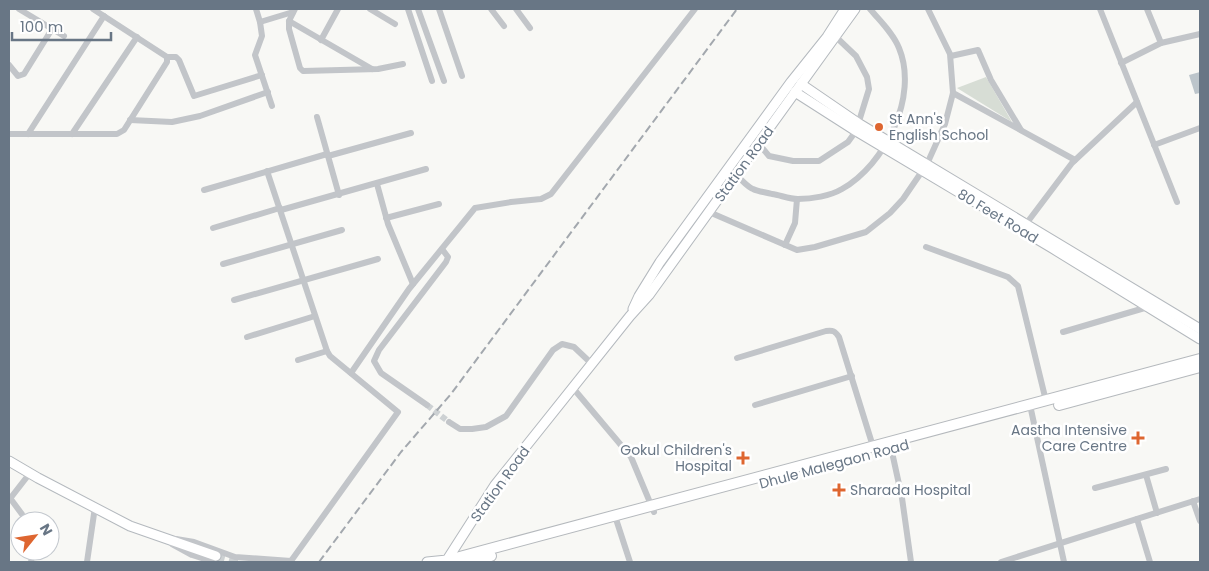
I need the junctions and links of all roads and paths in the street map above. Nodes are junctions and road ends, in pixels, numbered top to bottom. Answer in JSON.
{"nodes":[{"id":1,"x":19,"y":9,"type":"edge"},
{"id":2,"x":93,"y":9,"type":"edge"},
{"id":3,"x":256,"y":9,"type":"edge"},
{"id":4,"x":338,"y":9,"type":"edge"},
{"id":5,"x":370,"y":9,"type":"edge"},
{"id":6,"x":408,"y":9,"type":"edge"},
{"id":7,"x":418,"y":9,"type":"edge"},
{"id":8,"x":439,"y":9,"type":"edge"},
{"id":9,"x":491,"y":9,"type":"edge"},
{"id":10,"x":516,"y":9,"type":"edge"},
{"id":11,"x":695,"y":9,"type":"edge"},
{"id":12,"x":845,"y":9,"type":"edge"},
{"id":13,"x":855,"y":9,"type":"edge"},
{"id":14,"x":870,"y":9,"type":"edge"},
{"id":15,"x":928,"y":9,"type":"edge"},
{"id":16,"x":1100,"y":9,"type":"edge"},
{"id":17,"x":1148,"y":9,"type":"edge"},
{"id":18,"x":294,"y":10,"type":"edge"},
{"id":19,"x":104,"y":16,"type":"junction"},
{"id":20,"x":289,"y":21,"type":"junction"},
{"id":21,"x":260,"y":22,"type":"junction"},
{"id":22,"x":395,"y":24,"type":"dead end"},
{"id":23,"x":504,"y":26,"type":"dead end"},
{"id":24,"x":530,"y":28,"type":"dead end"},
{"id":25,"x":52,"y":29,"type":"junction"},
{"id":26,"x":1200,"y":34,"type":"edge"},
{"id":27,"x":64,"y":36,"type":"dead end"},
{"id":28,"x":835,"y":36,"type":"junction"},
{"id":29,"x":137,"y":37,"type":"junction"},
{"id":30,"x":321,"y":40,"type":"junction"},
{"id":31,"x":1161,"y":44,"type":"junction"},
{"id":32,"x":951,"y":56,"type":"junction"},
{"id":33,"x":167,"y":57,"type":"junction"},
{"id":34,"x":1121,"y":63,"type":"junction"},
{"id":35,"x":404,"y":64,"type":"dead end"},
{"id":36,"x":9,"y":65,"type":"edge"},
{"id":37,"x":372,"y":69,"type":"junction"},
{"id":38,"x":262,"y":75,"type":"junction"},
{"id":39,"x":462,"y":76,"type":"dead end"},
{"id":40,"x":432,"y":81,"type":"dead end"},
{"id":41,"x":444,"y":81,"type":"dead end"},
{"id":42,"x":801,"y":84,"type":"junction"},
{"id":43,"x":268,"y":92,"type":"junction"},
{"id":44,"x":795,"y":92,"type":"junction"},
{"id":45,"x":953,"y":94,"type":"junction"},
{"id":46,"x":1137,"y":102,"type":"junction"},
{"id":47,"x":272,"y":106,"type":"dead end"},
{"id":48,"x":317,"y":117,"type":"dead end"},
{"id":49,"x":130,"y":120,"type":"junction"},
{"id":50,"x":857,"y":127,"type":"junction"},
{"id":51,"x":1200,"y":128,"type":"edge"},
{"id":52,"x":1021,"y":131,"type":"junction"},
{"id":53,"x":9,"y":134,"type":"edge"},
{"id":54,"x":28,"y":134,"type":"junction"},
{"id":55,"x":72,"y":134,"type":"junction"},
{"id":56,"x":411,"y":134,"type":"dead end"},
{"id":57,"x":758,"y":144,"type":"junction"},
{"id":58,"x":885,"y":144,"type":"junction"},
{"id":59,"x":1154,"y":145,"type":"junction"},
{"id":60,"x":327,"y":155,"type":"junction"},
{"id":61,"x":1075,"y":160,"type":"junction"},
{"id":62,"x":925,"y":167,"type":"junction"},
{"id":63,"x":426,"y":169,"type":"dead end"},
{"id":64,"x":267,"y":171,"type":"junction"},
{"id":65,"x":736,"y":175,"type":"junction"},
{"id":66,"x":377,"y":184,"type":"junction"},
{"id":67,"x":204,"y":190,"type":"dead end"},
{"id":68,"x":338,"y":195,"type":"junction"},
{"id":69,"x":797,"y":199,"type":"junction"},
{"id":70,"x":1177,"y":202,"type":"dead end"},
{"id":71,"x":439,"y":204,"type":"dead end"},
{"id":72,"x":281,"y":209,"type":"junction"},
{"id":73,"x":709,"y":212,"type":"junction"},
{"id":74,"x":386,"y":218,"type":"junction"},
{"id":75,"x":1026,"y":224,"type":"junction"},
{"id":76,"x":213,"y":228,"type":"dead end"},
{"id":77,"x":342,"y":230,"type":"dead end"},
{"id":78,"x":292,"y":245,"type":"junction"},
{"id":79,"x":785,"y":245,"type":"junction"},
{"id":80,"x":926,"y":246,"type":"dead end"},
{"id":81,"x":442,"y":248,"type":"junction"},
{"id":82,"x":378,"y":259,"type":"dead end"},
{"id":83,"x":223,"y":264,"type":"dead end"},
{"id":84,"x":303,"y":280,"type":"junction"},
{"id":85,"x":413,"y":284,"type":"junction"},
{"id":86,"x":234,"y":300,"type":"dead end"},
{"id":87,"x":1148,"y":307,"type":"junction"},
{"id":88,"x":315,"y":316,"type":"junction"},
{"id":89,"x":630,"y":316,"type":"junction"},
{"id":90,"x":1200,"y":329,"type":"edge"},
{"id":91,"x":1063,"y":332,"type":"dead end"},
{"id":92,"x":247,"y":337,"type":"dead end"},
{"id":93,"x":1200,"y":339,"type":"edge"},
{"id":94,"x":327,"y":351,"type":"junction"},
{"id":95,"x":737,"y":358,"type":"dead end"},
{"id":96,"x":1200,"y":359,"type":"edge"},
{"id":97,"x":298,"y":360,"type":"dead end"},
{"id":98,"x":592,"y":364,"type":"junction"},
{"id":99,"x":1200,"y":367,"type":"edge"},
{"id":100,"x":351,"y":373,"type":"junction"},
{"id":101,"x":852,"y":376,"type":"junction"},
{"id":102,"x":573,"y":388,"type":"junction"},
{"id":103,"x":1046,"y":401,"type":"junction"},
{"id":104,"x":427,"y":405,"type":"tunnel mouth"},
{"id":105,"x":755,"y":405,"type":"dead end"},
{"id":106,"x":1031,"y":409,"type":"junction"},
{"id":107,"x":449,"y":422,"type":"tunnel mouth"},
{"id":108,"x":891,"y":446,"type":"junction"},
{"id":109,"x":874,"y":450,"type":"junction"},
{"id":110,"x":9,"y":461,"type":"edge"},
{"id":111,"x":1166,"y":469,"type":"dead end"},
{"id":112,"x":30,"y":473,"type":"junction"},
{"id":113,"x":1146,"y":475,"type":"junction"},
{"id":114,"x":1095,"y":488,"type":"dead end"},
{"id":115,"x":9,"y":499,"type":"edge"},
{"id":116,"x":1200,"y":499,"type":"edge"},
{"id":117,"x":1193,"y":501,"type":"junction"},
{"id":118,"x":95,"y":507,"type":"junction"},
{"id":119,"x":654,"y":509,"type":"junction"},
{"id":120,"x":19,"y":511,"type":"edge"},
{"id":121,"x":1157,"y":513,"type":"junction"},
{"id":122,"x":616,"y":519,"type":"junction"},
{"id":123,"x":1137,"y":519,"type":"junction"},
{"id":124,"x":1200,"y":521,"type":"edge"},
{"id":125,"x":153,"y":534,"type":"junction"},
{"id":126,"x":1060,"y":544,"type":"junction"},
{"id":127,"x":215,"y":559,"type":"tunnel mouth"},
{"id":128,"x":88,"y":562,"type":"edge"},
{"id":129,"x":427,"y":562,"type":"edge"},
{"id":130,"x":445,"y":562,"type":"edge"},
{"id":131,"x":468,"y":562,"type":"edge"},
{"id":132,"x":630,"y":562,"type":"edge"},
{"id":133,"x":911,"y":562,"type":"edge"},
{"id":134,"x":1001,"y":562,"type":"edge"},
{"id":135,"x":1064,"y":562,"type":"edge"},
{"id":136,"x":1150,"y":562,"type":"edge"}],
"edges":[{"from":1,"to":25,"type":"street"},
{"from":2,"to":19,"type":"street"},
{"from":3,"to":21,"type":"street"},
{"from":4,"to":30,"type":"street"},
{"from":5,"to":22,"type":"street"},
{"from":6,"to":40,"type":"street"},
{"from":7,"to":41,"type":"street"},
{"from":8,"to":39,"type":"street"},
{"from":9,"to":23,"type":"street"},
{"from":10,"to":24,"type":"street"},
{"from":11,"to":81,"type":"street"},
{"from":12,"to":89,"type":"main road","name":"Station Road"},
{"from":13,"to":28,"type":"main road","name":"Station Road"},
{"from":14,"to":58,"type":"street"},
{"from":15,"to":32,"type":"street"},
{"from":16,"to":34,"type":"street"},
{"from":17,"to":31,"type":"street"},
{"from":18,"to":20,"type":"street"},
{"from":18,"to":21,"type":"street"},
{"from":19,"to":29,"type":"street"},
{"from":19,"to":54,"type":"street"},
{"from":20,"to":30,"type":"street"},
{"from":20,"to":37,"type":"street"},
{"from":21,"to":38,"type":"street"},
{"from":25,"to":27,"type":"street"},
{"from":25,"to":36,"type":"street"},
{"from":26,"to":31,"type":"street"},
{"from":28,"to":42,"type":"main road","name":"Station Road"},
{"from":28,"to":50,"type":"street"},
{"from":29,"to":33,"type":"street"},
{"from":29,"to":55,"type":"street"},
{"from":30,"to":37,"type":"street"},
{"from":31,"to":34,"type":"street"},
{"from":32,"to":45,"type":"street"},
{"from":32,"to":52,"type":"street"},
{"from":33,"to":38,"type":"street"},
{"from":33,"to":49,"type":"street"},
{"from":34,"to":46,"type":"street"},
{"from":35,"to":37,"type":"street"},
{"from":38,"to":43,"type":"street"},
{"from":42,"to":44,"type":"main road","name":"Station Road"},
{"from":42,"to":50,"type":"main road","name":"80 Feet Road"},
{"from":43,"to":47,"type":"street"},
{"from":43,"to":49,"type":"street"},
{"from":44,"to":50,"type":"main road","name":"80 Feet Road"},
{"from":44,"to":57,"type":"main road","name":"Station Road"},
{"from":45,"to":52,"type":"street"},
{"from":45,"to":62,"type":"street"},
{"from":46,"to":59,"type":"street"},
{"from":46,"to":61,"type":"street"},
{"from":48,"to":60,"type":"street"},
{"from":49,"to":55,"type":"street"},
{"from":50,"to":57,"type":"street"},
{"from":50,"to":58,"type":"main road","name":"80 Feet Road"},
{"from":51,"to":59,"type":"street"},
{"from":52,"to":61,"type":"street"},
{"from":53,"to":54,"type":"street"},
{"from":54,"to":55,"type":"street"},
{"from":56,"to":60,"type":"street"},
{"from":57,"to":65,"type":"main road","name":"Station Road"},
{"from":58,"to":62,"type":"main road","name":"80 Feet Road"},
{"from":58,"to":69,"type":"street"},
{"from":59,"to":70,"type":"street"},
{"from":60,"to":64,"type":"street"},
{"from":60,"to":68,"type":"street"},
{"from":61,"to":75,"type":"street"},
{"from":62,"to":75,"type":"main road","name":"80 Feet Road"},
{"from":62,"to":79,"type":"street"},
{"from":62,"to":87,"type":"main road","name":"80 Feet Road"},
{"from":63,"to":66,"type":"street"},
{"from":64,"to":67,"type":"street"},
{"from":64,"to":72,"type":"street"},
{"from":65,"to":69,"type":"street"},
{"from":65,"to":73,"type":"main road","name":"Station Road"},
{"from":66,"to":68,"type":"street"},
{"from":66,"to":74,"type":"street"},
{"from":68,"to":72,"type":"street"},
{"from":69,"to":79,"type":"street"},
{"from":71,"to":74,"type":"street"},
{"from":72,"to":76,"type":"street"},
{"from":72,"to":78,"type":"street"},
{"from":73,"to":79,"type":"street"},
{"from":73,"to":89,"type":"main road","name":"Station Road"},
{"from":74,"to":85,"type":"street"},
{"from":75,"to":90,"type":"main road","name":"80 Feet Road"},
{"from":77,"to":78,"type":"street"},
{"from":78,"to":83,"type":"street"},
{"from":78,"to":84,"type":"street"},
{"from":80,"to":103,"type":"street"},
{"from":81,"to":85,"type":"street"},
{"from":81,"to":104,"type":"street"},
{"from":82,"to":84,"type":"street"},
{"from":84,"to":86,"type":"street"},
{"from":84,"to":88,"type":"street"},
{"from":85,"to":100,"type":"street"},
{"from":87,"to":91,"type":"street"},
{"from":87,"to":93,"type":"main road","name":"80 Feet Road"},
{"from":88,"to":92,"type":"street"},
{"from":88,"to":94,"type":"street"},
{"from":89,"to":98,"type":"main road","name":"Station Road"},
{"from":94,"to":97,"type":"street"},
{"from":94,"to":100,"type":"street"},
{"from":95,"to":101,"type":"street"},
{"from":96,"to":103,"type":"main road"},
{"from":98,"to":102,"type":"main road","name":"Station Road"},
{"from":98,"to":107,"type":"street"},
{"from":99,"to":106,"type":"main road","name":"Dhule Malegaon Road"},
{"from":100,"to":125,"type":"street"},
{"from":101,"to":105,"type":"street"},
{"from":101,"to":109,"type":"street"},
{"from":102,"to":119,"type":"street"},
{"from":102,"to":130,"type":"main road","name":"Station Road"},
{"from":103,"to":106,"type":"main road"},
{"from":106,"to":108,"type":"main road","name":"Dhule Malegaon Road"},
{"from":106,"to":126,"type":"street"},
{"from":108,"to":109,"type":"main road","name":"Dhule Malegaon Road"},
{"from":108,"to":133,"type":"street"},
{"from":109,"to":119,"type":"main road","name":"Dhule Malegaon Road"},
{"from":110,"to":112,"type":"main road"},
{"from":111,"to":113,"type":"street"},
{"from":112,"to":115,"type":"street"},
{"from":112,"to":118,"type":"main road"},
{"from":113,"to":114,"type":"street"},
{"from":113,"to":121,"type":"street"},
{"from":115,"to":120,"type":"street"},
{"from":116,"to":117,"type":"street"},
{"from":117,"to":121,"type":"street"},
{"from":117,"to":124,"type":"street"},
{"from":118,"to":125,"type":"main road"},
{"from":118,"to":128,"type":"street"},
{"from":119,"to":122,"type":"main road","name":"Dhule Malegaon Road"},
{"from":121,"to":123,"type":"street"},
{"from":122,"to":130,"type":"main road"},
{"from":122,"to":131,"type":"main road","name":"Dhule Malegaon Road"},
{"from":122,"to":132,"type":"street"},
{"from":123,"to":126,"type":"street"},
{"from":123,"to":136,"type":"street"},
{"from":125,"to":127,"type":"main road"},
{"from":126,"to":134,"type":"street"},
{"from":126,"to":135,"type":"street"},
{"from":129,"to":130,"type":"main road"}]}
